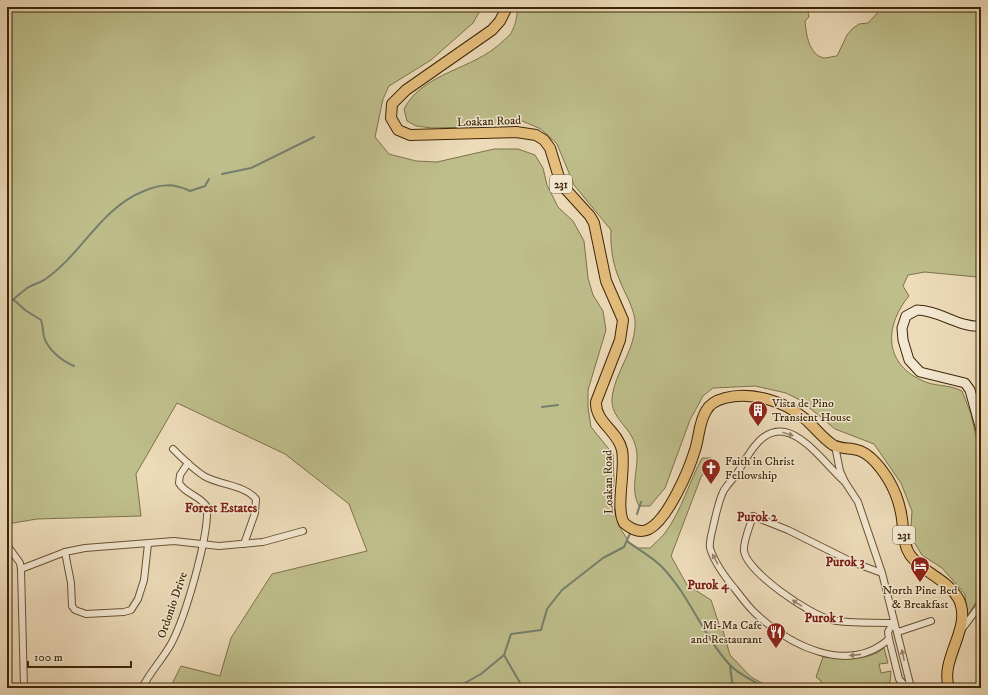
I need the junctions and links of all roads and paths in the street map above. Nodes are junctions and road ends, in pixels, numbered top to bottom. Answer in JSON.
{"nodes":[{"id":1,"x":506,"y":7,"type":"edge"},
{"id":2,"x":981,"y":326,"type":"edge"},
{"id":3,"x":981,"y":430,"type":"edge"},
{"id":4,"x":835,"y":446,"type":"junction"},
{"id":5,"x":173,"y":449,"type":"dead end"},
{"id":6,"x":188,"y":463,"type":"junction"},
{"id":7,"x":845,"y":482,"type":"junction"},
{"id":8,"x":303,"y":531,"type":"dead end"},
{"id":9,"x":148,"y":544,"type":"junction"},
{"id":10,"x":244,"y":544,"type":"junction"},
{"id":11,"x":7,"y":545,"type":"edge"},
{"id":12,"x":202,"y":546,"type":"junction"},
{"id":13,"x":65,"y":552,"type":"junction"},
{"id":14,"x":21,"y":569,"type":"junction"},
{"id":15,"x":882,"y":573,"type":"junction"},
{"id":16,"x":981,"y":604,"type":"edge"},
{"id":17,"x":931,"y":621,"type":"dead end"},
{"id":18,"x":893,"y":623,"type":"junction"},
{"id":19,"x":898,"y":632,"type":"junction"},
{"id":20,"x":958,"y":636,"type":"junction"},
{"id":21,"x":889,"y":639,"type":"junction"},
{"id":22,"x":24,"y":688,"type":"edge"},
{"id":23,"x":142,"y":688,"type":"edge"},
{"id":24,"x":907,"y":688,"type":"edge"},
{"id":25,"x":911,"y":688,"type":"edge"},
{"id":26,"x":949,"y":688,"type":"edge"}],
"edges":[{"from":1,"to":4,"type":"main road","name":"Loakan Road","number":"231"},
{"from":2,"to":3,"type":"street"},
{"from":4,"to":7,"type":"street"},
{"from":4,"to":20,"type":"main road","name":"Loakan Road","number":"231"},
{"from":5,"to":6,"type":"street"},
{"from":6,"to":10,"type":"street"},
{"from":6,"to":12,"type":"street","name":"Ordonio Drive"},
{"from":7,"to":15,"type":"street"},
{"from":21,"to":7,"type":"street","one_way":true},
{"from":8,"to":10,"type":"street"},
{"from":9,"to":12,"type":"street"},
{"from":9,"to":13,"type":"street"},
{"from":9,"to":13,"type":"street"},
{"from":10,"to":12,"type":"street"},
{"from":11,"to":14,"type":"street"},
{"from":12,"to":23,"type":"street","name":"Ordonio Drive"},
{"from":13,"to":14,"type":"street"},
{"from":14,"to":22,"type":"street"},
{"from":15,"to":18,"type":"street"},
{"from":18,"to":15,"type":"street","one_way":true},
{"from":16,"to":20,"type":"street"},
{"from":17,"to":19,"type":"street"},
{"from":18,"to":19,"type":"street"},
{"from":18,"to":21,"type":"street"},
{"from":25,"to":19,"type":"street","one_way":true},
{"from":20,"to":26,"type":"main road","name":"Loakan Road","number":"231"},
{"from":21,"to":24,"type":"street"}]}
